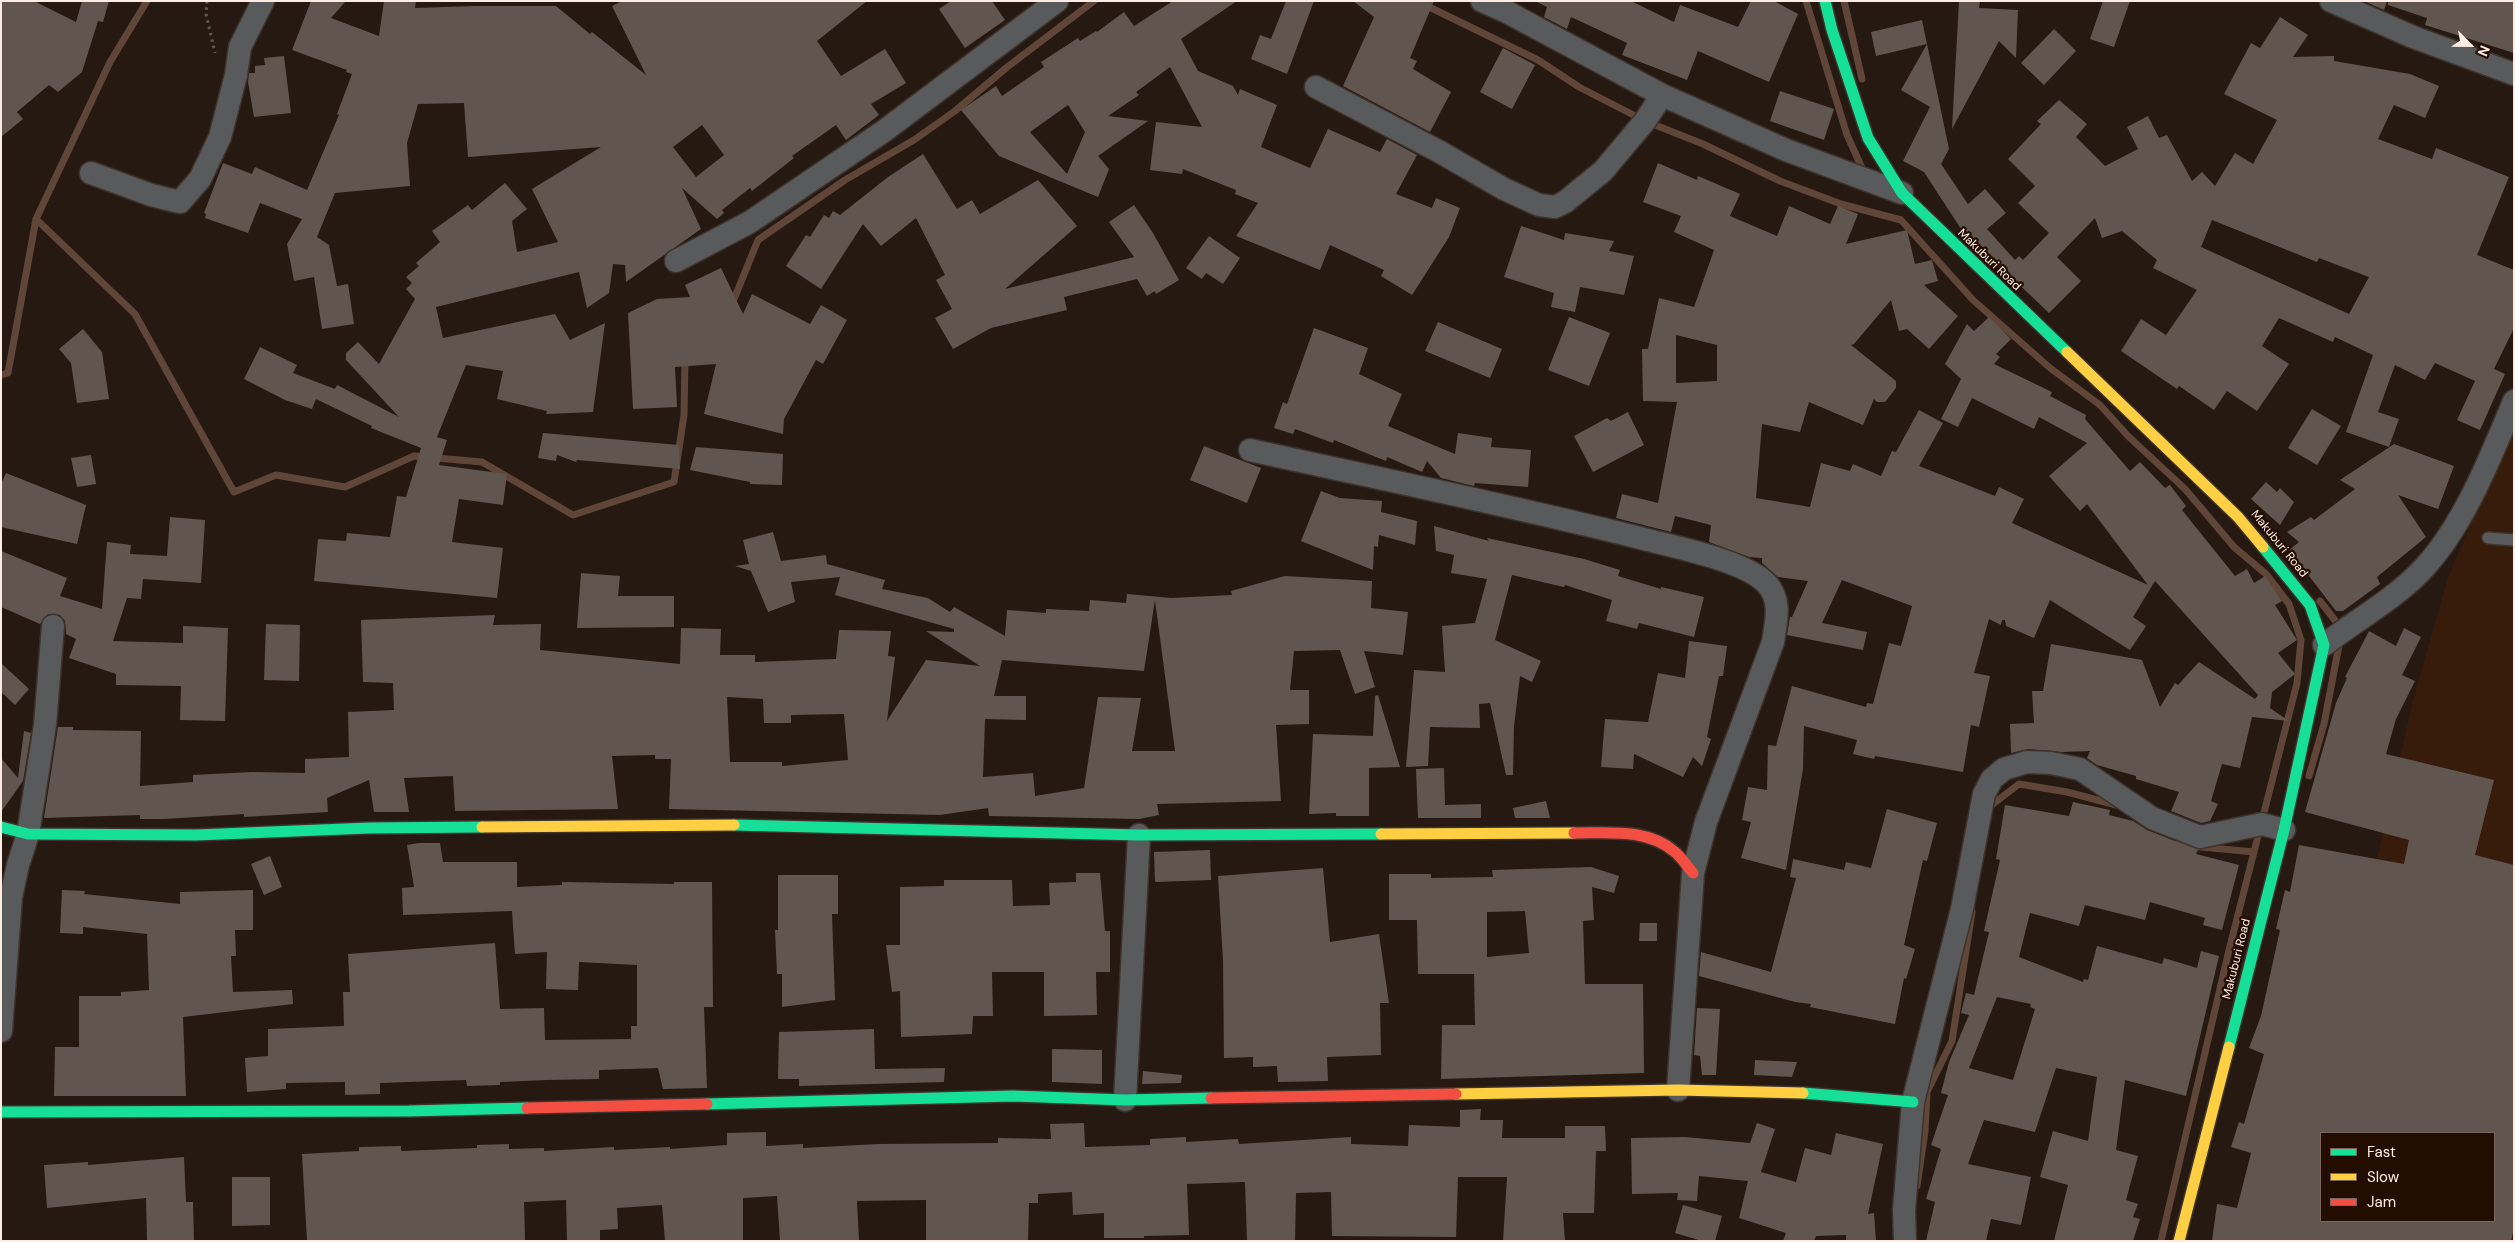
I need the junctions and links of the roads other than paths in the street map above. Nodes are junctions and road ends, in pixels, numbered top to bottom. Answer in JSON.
{"nodes":[{"id":1,"x":263,"y":1,"type":"edge"},
{"id":2,"x":1057,"y":1,"type":"edge"},
{"id":3,"x":1482,"y":1,"type":"edge"},
{"id":4,"x":1825,"y":1,"type":"edge"},
{"id":5,"x":2331,"y":1,"type":"edge"},
{"id":6,"x":2514,"y":74,"type":"edge"},
{"id":7,"x":1316,"y":87,"type":"dead end"},
{"id":8,"x":1662,"y":95,"type":"junction"},
{"id":9,"x":91,"y":174,"type":"dead end"},
{"id":10,"x":1902,"y":193,"type":"junction"},
{"id":11,"x":676,"y":261,"type":"dead end"},
{"id":12,"x":2514,"y":401,"type":"edge"},
{"id":13,"x":1250,"y":450,"type":"dead end"},
{"id":14,"x":2488,"y":538,"type":"dead end"},
{"id":15,"x":2514,"y":540,"type":"edge"},
{"id":16,"x":53,"y":626,"type":"dead end"},
{"id":17,"x":2324,"y":645,"type":"junction"},
{"id":18,"x":1,"y":827,"type":"edge"},
{"id":19,"x":2284,"y":830,"type":"junction"},
{"id":20,"x":28,"y":834,"type":"junction"},
{"id":21,"x":1139,"y":835,"type":"junction"},
{"id":22,"x":1693,"y":873,"type":"junction"},
{"id":23,"x":1,"y":1031,"type":"edge"},
{"id":24,"x":1678,"y":1090,"type":"junction"},
{"id":25,"x":1125,"y":1100,"type":"junction"},
{"id":26,"x":1914,"y":1102,"type":"junction"},
{"id":27,"x":1,"y":1112,"type":"edge"},
{"id":28,"x":1905,"y":1241,"type":"edge"},
{"id":29,"x":2178,"y":1241,"type":"edge"}],
"edges":[{"from":1,"to":9,"type":"street"},
{"from":2,"to":11,"type":"street"},
{"from":3,"to":8,"type":"street"},
{"from":4,"to":10,"type":"street","name":"Makuburi Road"},
{"from":5,"to":6,"type":"street"},
{"from":7,"to":8,"type":"street"},
{"from":8,"to":10,"type":"street"},
{"from":10,"to":17,"type":"street","name":"Makuburi Road"},
{"from":12,"to":17,"type":"street"},
{"from":13,"to":22,"type":"street"},
{"from":14,"to":15,"type":"lane"},
{"from":16,"to":20,"type":"street"},
{"from":17,"to":19,"type":"street","name":"Makuburi Road"},
{"from":18,"to":20,"type":"street"},
{"from":19,"to":26,"type":"street"},
{"from":19,"to":29,"type":"street","name":"Makuburi Road"},
{"from":20,"to":21,"type":"street"},
{"from":20,"to":23,"type":"street"},
{"from":21,"to":22,"type":"street"},
{"from":21,"to":25,"type":"street"},
{"from":22,"to":24,"type":"street"},
{"from":24,"to":25,"type":"street"},
{"from":24,"to":26,"type":"street"},
{"from":25,"to":27,"type":"street"},
{"from":26,"to":28,"type":"street"}]}
